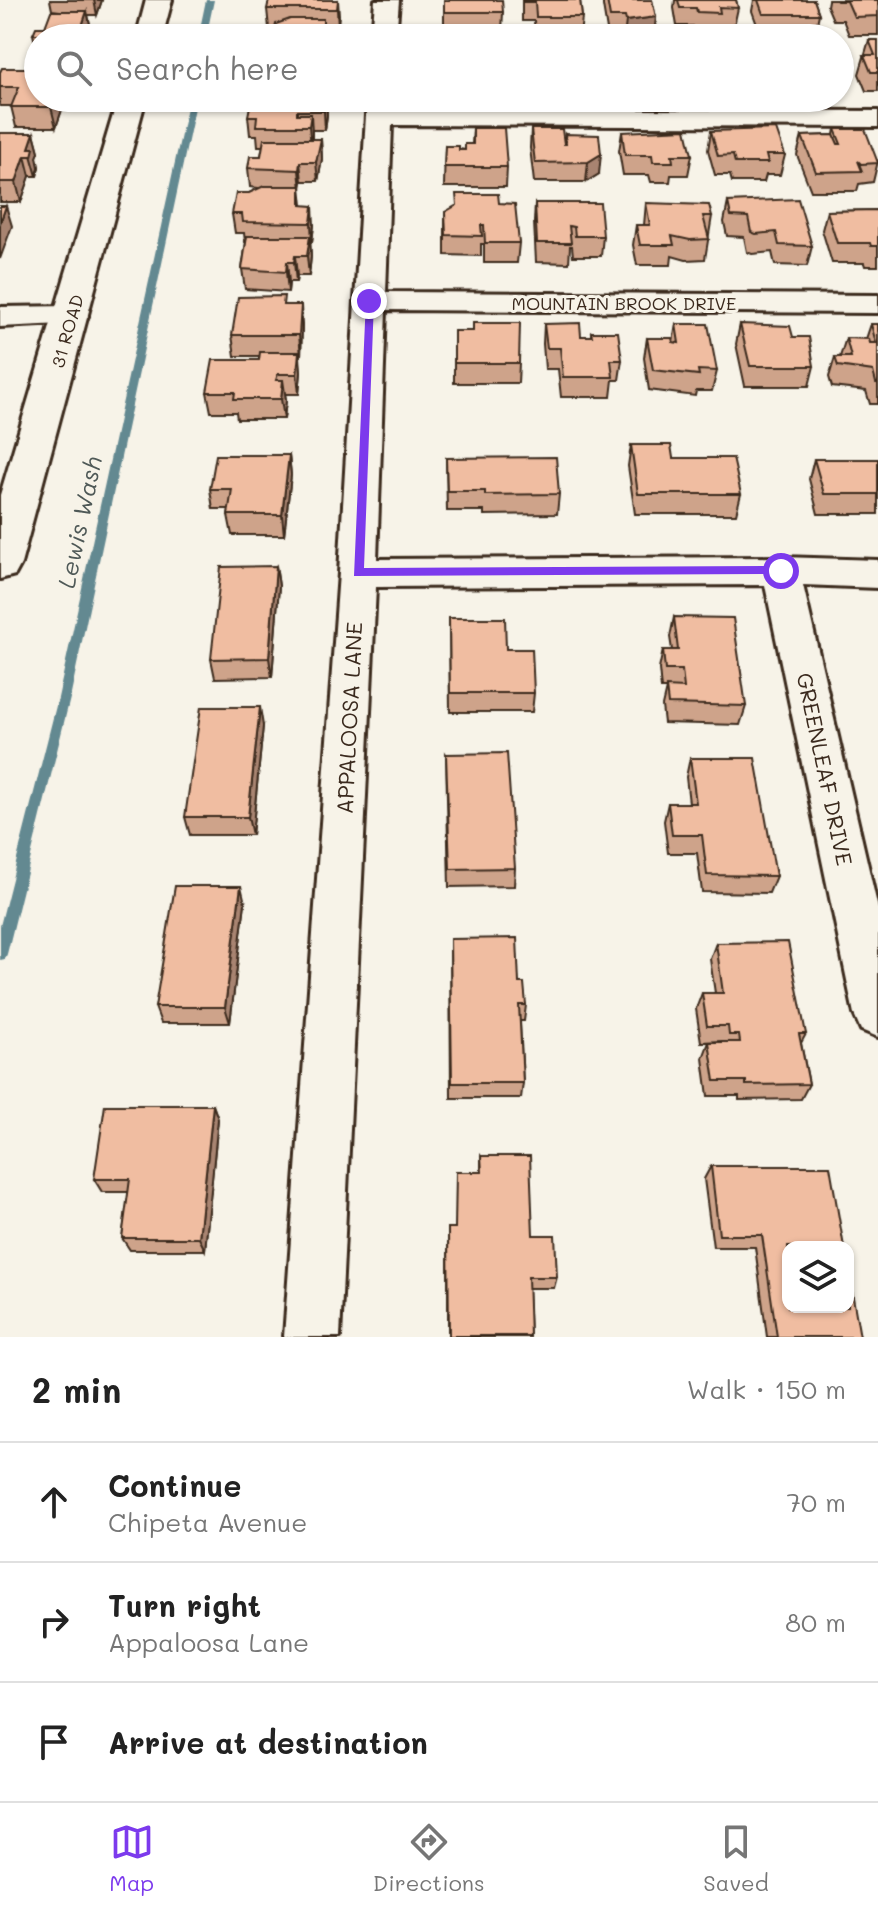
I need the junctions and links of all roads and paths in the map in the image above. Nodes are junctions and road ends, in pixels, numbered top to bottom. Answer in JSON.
{"nodes":[{"id":1,"x":159,"y":0,"type":"edge"},
{"id":2,"x":387,"y":0,"type":"edge"},
{"id":3,"x":153,"y":24,"type":"edge"},
{"id":4,"x":385,"y":24,"type":"edge"},
{"id":5,"x":128,"y":112,"type":"edge"},
{"id":6,"x":379,"y":112,"type":"edge"},
{"id":7,"x":560,"y":112,"type":"edge"},
{"id":8,"x":878,"y":119,"type":"edge"},
{"id":9,"x":369,"y":301,"type":"junction"},
{"id":10,"x":878,"y":304,"type":"edge"},
{"id":11,"x":72,"y":316,"type":"junction"},
{"id":12,"x":0,"y":317,"type":"edge"},
{"id":13,"x":0,"y":564,"type":"edge"},
{"id":14,"x":781,"y":571,"type":"junction"},
{"id":15,"x":358,"y":573,"type":"junction"},
{"id":16,"x":878,"y":574,"type":"edge"},
{"id":17,"x":878,"y":1014,"type":"edge"},
{"id":18,"x":312,"y":1337,"type":"edge"}],
"edges":[{"from":1,"to":3,"type":"street"},
{"from":2,"to":4,"type":"street"},
{"from":5,"to":11,"type":"street","name":"31 ROAD"},
{"from":6,"to":9,"type":"street","name":"APPALOOSA LANE"},
{"from":7,"to":8,"type":"street"},
{"from":9,"to":10,"type":"street","name":"MOUNTAIN BROOK DRIVE"},
{"from":9,"to":15,"type":"street","name":"APPALOOSA LANE"},
{"from":11,"to":12,"type":"street"},
{"from":11,"to":13,"type":"street","name":"31 ROAD"},
{"from":14,"to":15,"type":"street"},
{"from":14,"to":16,"type":"street"},
{"from":14,"to":17,"type":"street","name":"GREENLEAF DRIVE"},
{"from":15,"to":18,"type":"street","name":"APPALOOSA LANE"}]}
